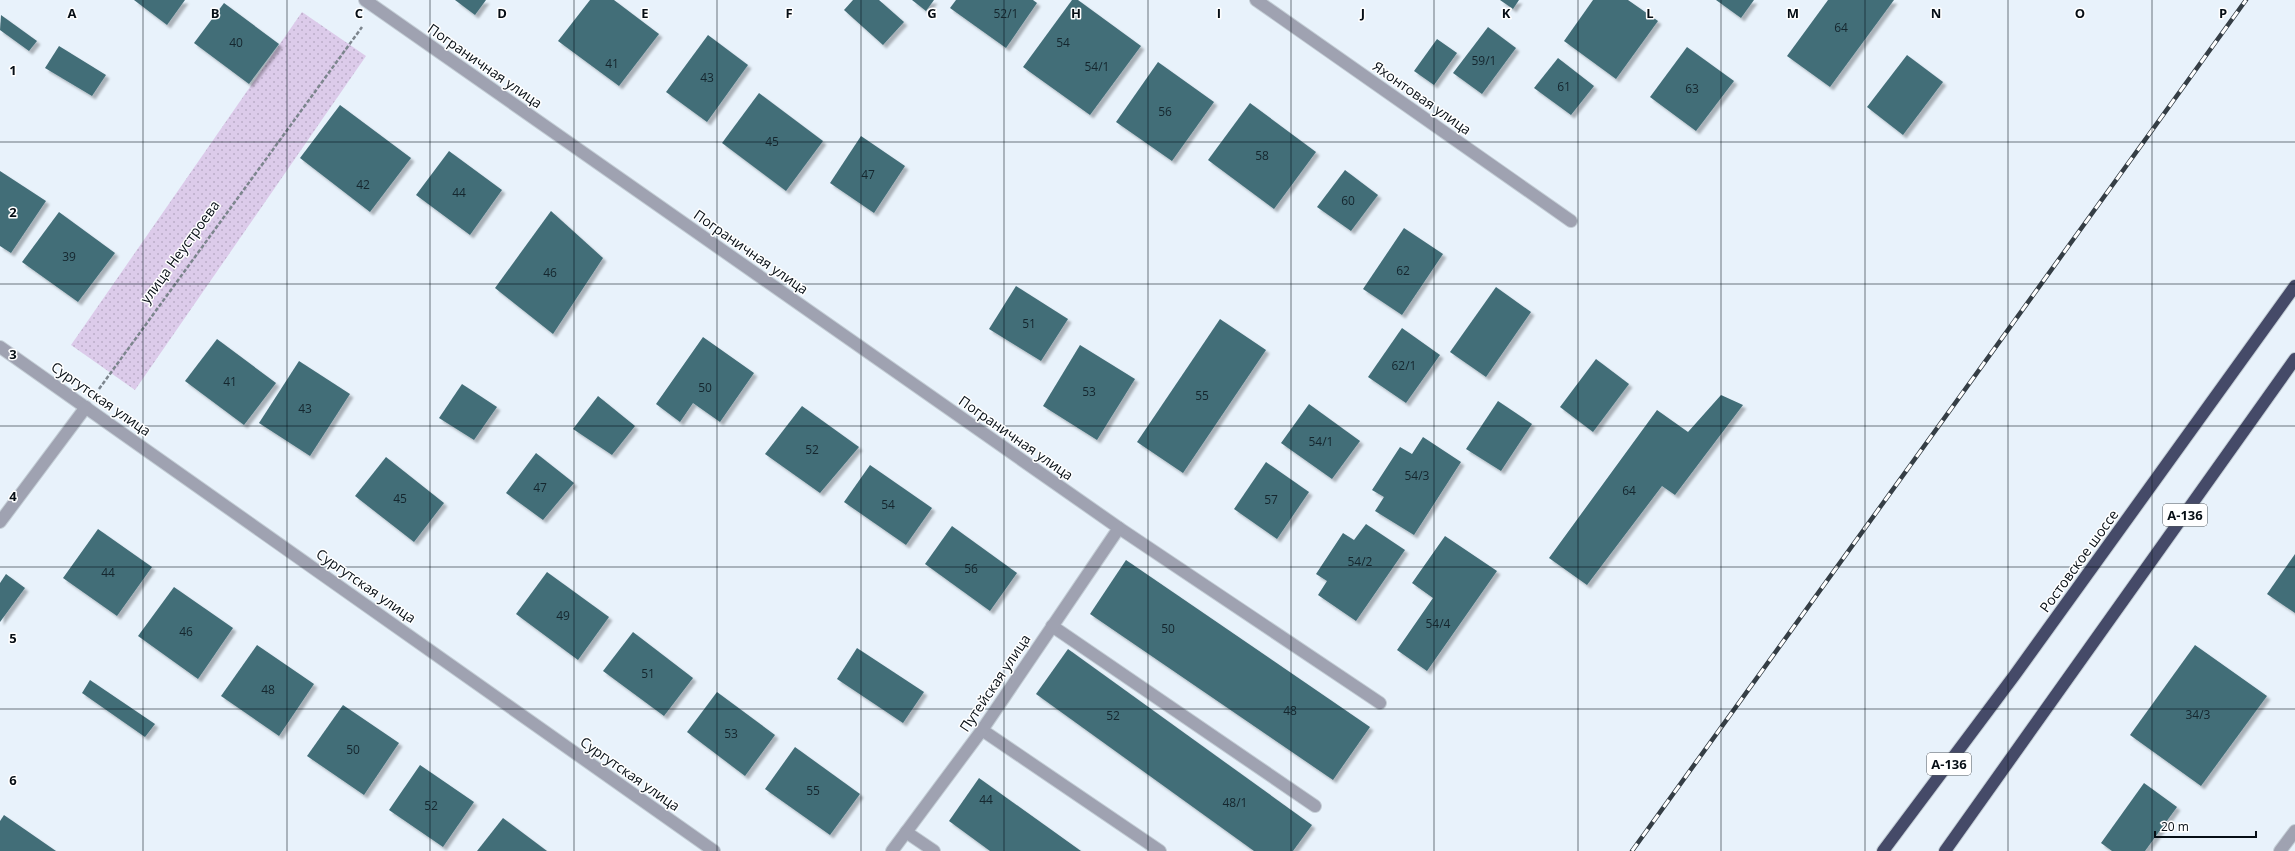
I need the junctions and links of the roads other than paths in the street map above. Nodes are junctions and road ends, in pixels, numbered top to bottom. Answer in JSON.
{"nodes":[{"id":1,"x":365,"y":0,"type":"edge"},
{"id":2,"x":1256,"y":0,"type":"edge"},
{"id":3,"x":379,"y":4,"type":"edge"},
{"id":4,"x":1571,"y":221,"type":"dead end"},
{"id":5,"x":2295,"y":286,"type":"edge"},
{"id":6,"x":0,"y":347,"type":"edge"},
{"id":7,"x":2295,"y":359,"type":"edge"},
{"id":8,"x":86,"y":407,"type":"junction"},
{"id":9,"x":0,"y":522,"type":"edge"},
{"id":10,"x":1119,"y":528,"type":"junction"},
{"id":11,"x":1052,"y":626,"type":"junction"},
{"id":12,"x":1380,"y":703,"type":"dead end"},
{"id":13,"x":982,"y":730,"type":"junction"},
{"id":14,"x":1315,"y":806,"type":"dead end"},
{"id":15,"x":2295,"y":831,"type":"edge"},
{"id":16,"x":906,"y":832,"type":"junction"},
{"id":17,"x":714,"y":851,"type":"edge"},
{"id":18,"x":892,"y":851,"type":"edge"},
{"id":19,"x":934,"y":851,"type":"edge"},
{"id":20,"x":1160,"y":851,"type":"edge"},
{"id":21,"x":1883,"y":851,"type":"edge"},
{"id":22,"x":1945,"y":851,"type":"edge"},
{"id":23,"x":2280,"y":851,"type":"edge"}],
"edges":[{"from":1,"to":3,"type":"street","name":"Пограничная улица"},
{"from":2,"to":4,"type":"street","name":"Яхонтовая улица"},
{"from":3,"to":10,"type":"street","name":"Пограничная улица"},
{"from":5,"to":21,"type":"highway","name":"Ростовское шоссе","number":"А-136"},
{"from":6,"to":8,"type":"street","name":"Сургутская улица"},
{"from":7,"to":22,"type":"highway","number":"А-136"},
{"from":8,"to":9,"type":"street"},
{"from":8,"to":17,"type":"street","name":"Сургутская улица"},
{"from":10,"to":11,"type":"street","name":"Путейская улица"},
{"from":10,"to":12,"type":"street","name":"Пограничная улица"},
{"from":11,"to":13,"type":"street","name":"Путейская улица"},
{"from":11,"to":14,"type":"street"},
{"from":13,"to":16,"type":"street","name":"Путейская улица"},
{"from":13,"to":20,"type":"street"},
{"from":15,"to":23,"type":"street"},
{"from":16,"to":18,"type":"street","name":"Путейская улица"},
{"from":16,"to":19,"type":"street"}]}
